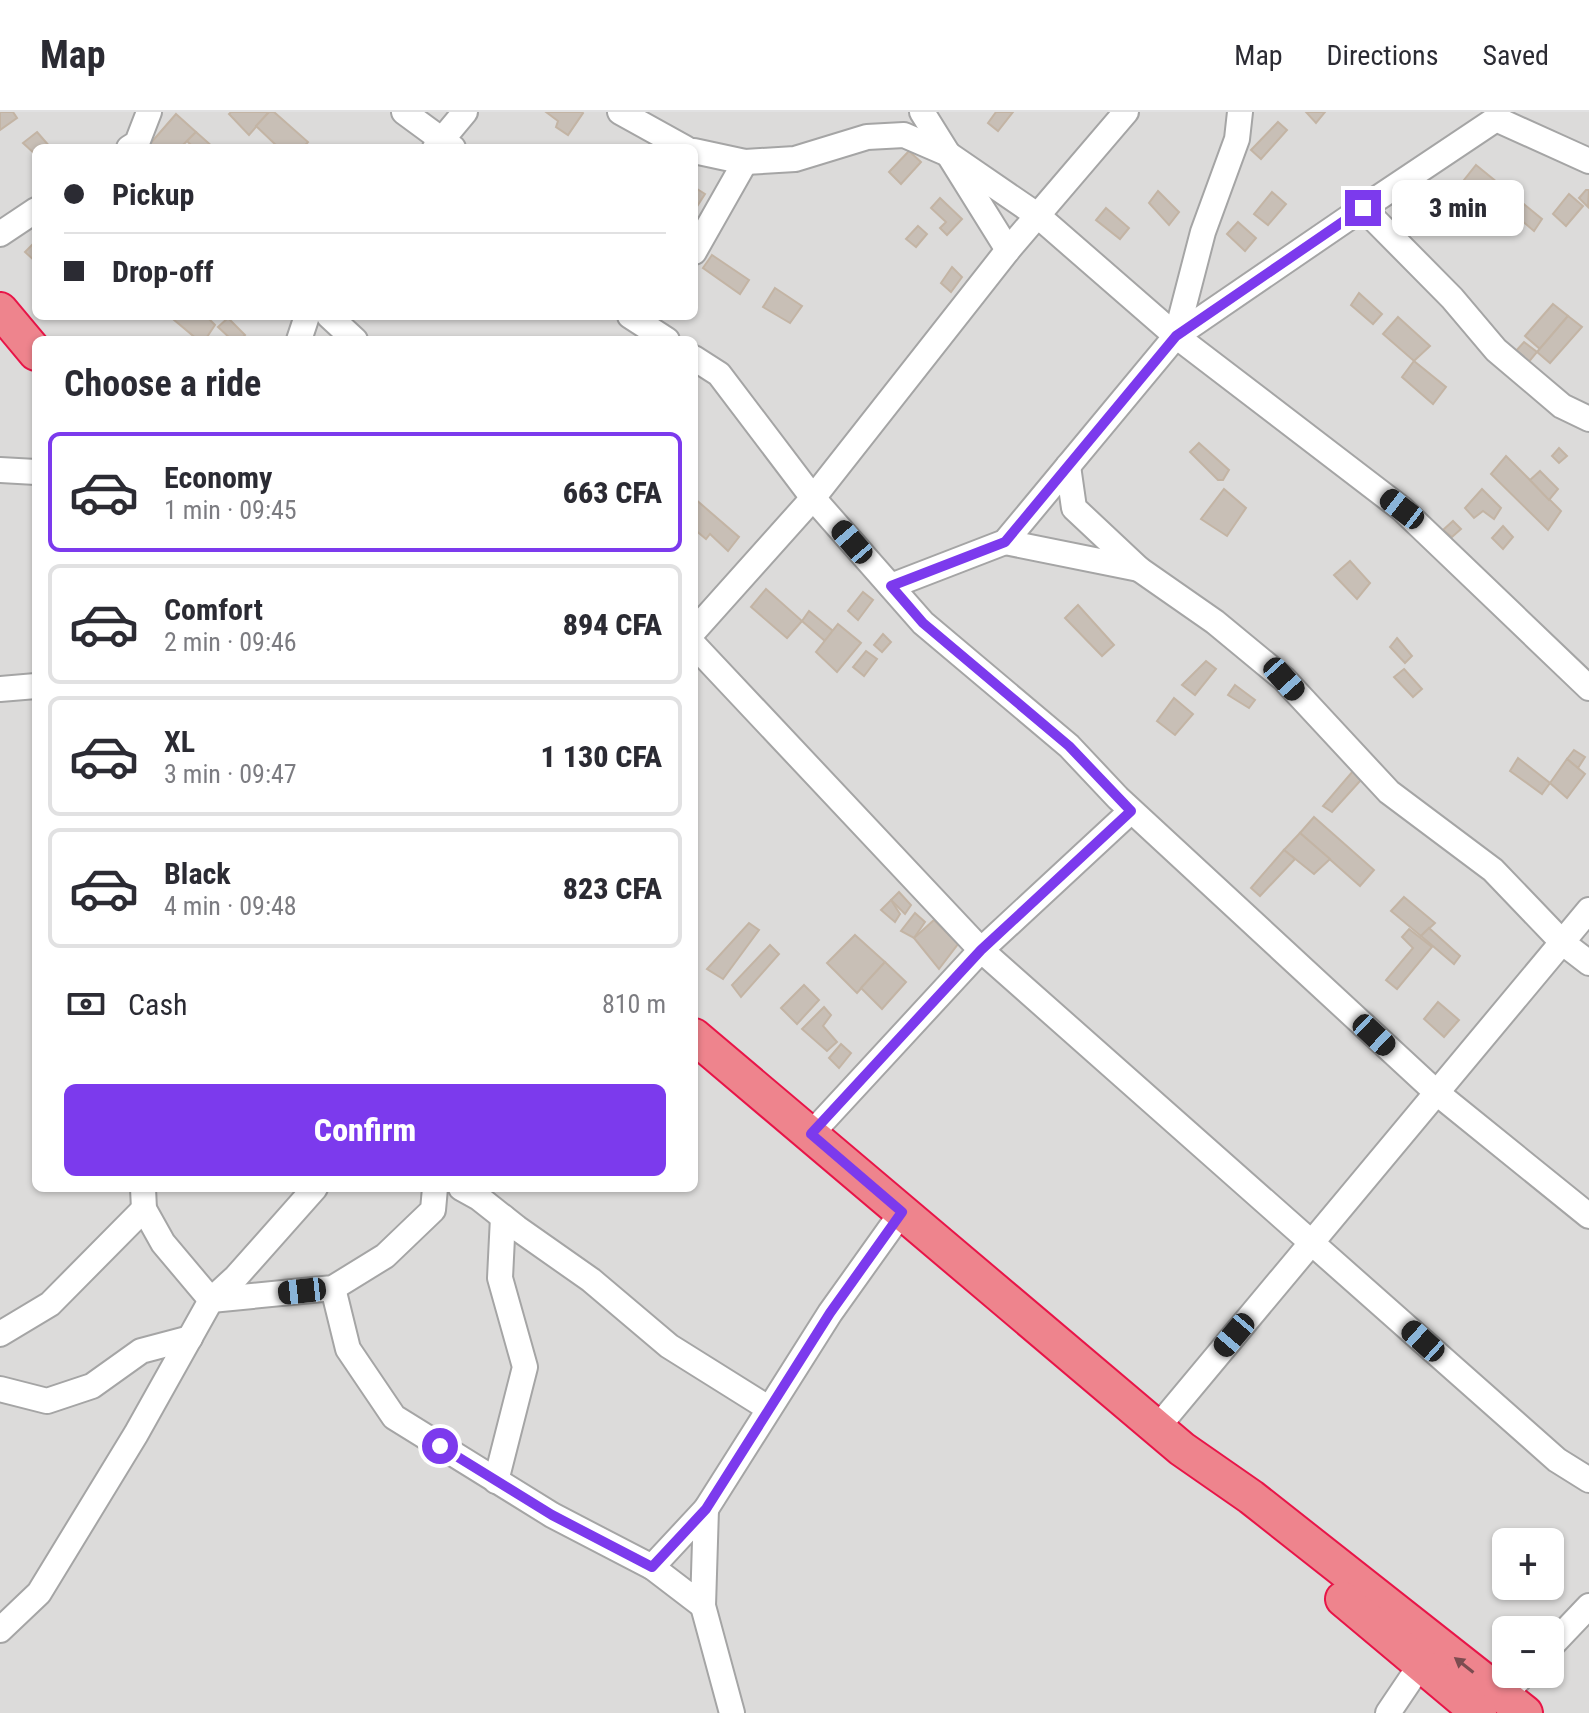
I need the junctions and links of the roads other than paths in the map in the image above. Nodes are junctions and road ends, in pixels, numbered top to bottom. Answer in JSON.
{"nodes":[{"id":1,"x":149,"y":112,"type":"edge"},
{"id":2,"x":404,"y":112,"type":"edge"},
{"id":3,"x":465,"y":112,"type":"edge"},
{"id":4,"x":620,"y":112,"type":"edge"},
{"id":5,"x":922,"y":112,"type":"edge"},
{"id":6,"x":1126,"y":112,"type":"edge"},
{"id":7,"x":1240,"y":112,"type":"edge"},
{"id":8,"x":1492,"y":116,"type":"edge"},
{"id":9,"x":137,"y":144,"type":"edge"},
{"id":10,"x":442,"y":144,"type":"edge"},
{"id":11,"x":444,"y":144,"type":"edge"},
{"id":12,"x":678,"y":144,"type":"edge"},
{"id":13,"x":698,"y":152,"type":"edge"},
{"id":14,"x":948,"y":154,"type":"junction"},
{"id":15,"x":1589,"y":161,"type":"edge"},
{"id":16,"x":745,"y":162,"type":"junction"},
{"id":17,"x":1363,"y":208,"type":"junction"},
{"id":18,"x":32,"y":213,"type":"edge"},
{"id":19,"x":1037,"y":215,"type":"junction"},
{"id":20,"x":0,"y":234,"type":"edge"},
{"id":21,"x":698,"y":245,"type":"edge"},
{"id":22,"x":1008,"y":250,"type":"junction"},
{"id":23,"x":0,"y":310,"type":"edge"},
{"id":24,"x":333,"y":320,"type":"edge"},
{"id":25,"x":639,"y":320,"type":"edge"},
{"id":26,"x":659,"y":329,"type":"edge"},
{"id":27,"x":351,"y":336,"type":"edge"},
{"id":28,"x":1176,"y":336,"type":"junction"},
{"id":29,"x":32,"y":348,"type":"edge"},
{"id":30,"x":698,"y":361,"type":"edge"},
{"id":31,"x":1589,"y":419,"type":"edge"},
{"id":32,"x":1068,"y":466,"type":"junction"},
{"id":33,"x":0,"y":470,"type":"edge"},
{"id":34,"x":32,"y":472,"type":"edge"},
{"id":35,"x":813,"y":498,"type":"junction"},
{"id":36,"x":1005,"y":542,"type":"junction"},
{"id":37,"x":1139,"y":569,"type":"junction"},
{"id":38,"x":891,"y":586,"type":"junction"},
{"id":39,"x":698,"y":627,"type":"edge"},
{"id":40,"x":698,"y":649,"type":"edge"},
{"id":41,"x":32,"y":686,"type":"edge"},
{"id":42,"x":1589,"y":688,"type":"edge"},
{"id":43,"x":0,"y":689,"type":"edge"},
{"id":44,"x":1131,"y":811,"type":"junction"},
{"id":45,"x":1589,"y":910,"type":"edge"},
{"id":46,"x":1563,"y":943,"type":"junction"},
{"id":47,"x":981,"y":950,"type":"junction"},
{"id":48,"x":1589,"y":963,"type":"edge"},
{"id":49,"x":698,"y":1039,"type":"edge"},
{"id":50,"x":1437,"y":1093,"type":"junction"},
{"id":51,"x":811,"y":1134,"type":"junction"},
{"id":52,"x":311,"y":1192,"type":"edge"},
{"id":53,"x":435,"y":1192,"type":"edge"},
{"id":54,"x":477,"y":1192,"type":"edge"},
{"id":55,"x":143,"y":1199,"type":"edge"},
{"id":56,"x":902,"y":1212,"type":"junction"},
{"id":57,"x":1589,"y":1216,"type":"edge"},
{"id":58,"x":503,"y":1217,"type":"junction"},
{"id":59,"x":1312,"y":1243,"type":"junction"},
{"id":60,"x":333,"y":1288,"type":"junction"},
{"id":61,"x":211,"y":1300,"type":"junction"},
{"id":62,"x":0,"y":1334,"type":"edge"},
{"id":63,"x":190,"y":1338,"type":"junction"},
{"id":64,"x":0,"y":1389,"type":"edge"},
{"id":65,"x":768,"y":1408,"type":"junction"},
{"id":66,"x":1170,"y":1438,"type":"junction"},
{"id":67,"x":1589,"y":1480,"type":"edge"},
{"id":68,"x":496,"y":1481,"type":"junction"},
{"id":69,"x":706,"y":1509,"type":"junction"},
{"id":70,"x":652,"y":1567,"type":"junction"},
{"id":71,"x":703,"y":1606,"type":"junction"},
{"id":72,"x":1589,"y":1606,"type":"edge"},
{"id":73,"x":0,"y":1630,"type":"edge"},
{"id":74,"x":1564,"y":1632,"type":"edge"},
{"id":75,"x":1421,"y":1664,"type":"junction"},
{"id":76,"x":1508,"y":1699,"type":"edge"},
{"id":77,"x":732,"y":1713,"type":"edge"},
{"id":78,"x":1388,"y":1713,"type":"edge"}],
"edges":[{"from":1,"to":9,"type":"street"},
{"from":2,"to":10,"type":"street"},
{"from":3,"to":11,"type":"street"},
{"from":4,"to":12,"type":"street"},
{"from":5,"to":14,"type":"street"},
{"from":6,"to":19,"type":"street"},
{"from":7,"to":28,"type":"street"},
{"from":8,"to":15,"type":"street"},
{"from":8,"to":17,"type":"street"},
{"from":13,"to":16,"type":"street"},
{"from":14,"to":16,"type":"street"},
{"from":14,"to":19,"type":"street"},
{"from":14,"to":22,"type":"street"},
{"from":16,"to":21,"type":"street"},
{"from":17,"to":28,"type":"street"},
{"from":17,"to":31,"type":"street"},
{"from":18,"to":20,"type":"street"},
{"from":19,"to":22,"type":"street"},
{"from":19,"to":28,"type":"street"},
{"from":22,"to":35,"type":"street"},
{"from":23,"to":29,"type":"highway"},
{"from":24,"to":27,"type":"street"},
{"from":25,"to":26,"type":"street"},
{"from":28,"to":32,"type":"street"},
{"from":28,"to":42,"type":"street"},
{"from":30,"to":35,"type":"street"},
{"from":32,"to":36,"type":"street"},
{"from":32,"to":37,"type":"street"},
{"from":33,"to":34,"type":"street"},
{"from":35,"to":38,"type":"street"},
{"from":35,"to":39,"type":"street"},
{"from":36,"to":37,"type":"street"},
{"from":36,"to":38,"type":"street"},
{"from":37,"to":46,"type":"street"},
{"from":38,"to":44,"type":"street"},
{"from":40,"to":47,"type":"street"},
{"from":41,"to":43,"type":"street"},
{"from":44,"to":47,"type":"street"},
{"from":44,"to":50,"type":"street"},
{"from":45,"to":46,"type":"street"},
{"from":46,"to":48,"type":"street"},
{"from":46,"to":50,"type":"street"},
{"from":47,"to":51,"type":"street"},
{"from":47,"to":59,"type":"street"},
{"from":49,"to":51,"type":"highway"},
{"from":50,"to":57,"type":"street"},
{"from":50,"to":59,"type":"street"},
{"from":51,"to":56,"type":"highway"},
{"from":52,"to":61,"type":"street"},
{"from":53,"to":60,"type":"street"},
{"from":54,"to":58,"type":"street"},
{"from":55,"to":61,"type":"street"},
{"from":55,"to":62,"type":"street"},
{"from":56,"to":65,"type":"street"},
{"from":56,"to":66,"type":"highway"},
{"from":58,"to":65,"type":"street"},
{"from":58,"to":68,"type":"street"},
{"from":59,"to":66,"type":"street"},
{"from":59,"to":67,"type":"street"},
{"from":60,"to":61,"type":"street"},
{"from":60,"to":68,"type":"street"},
{"from":61,"to":63,"type":"street"},
{"from":63,"to":64,"type":"street"},
{"from":63,"to":73,"type":"street"},
{"from":65,"to":69,"type":"street"},
{"from":66,"to":75,"type":"highway"},
{"from":76,"to":66,"type":"highway","one_way":true},
{"from":68,"to":70,"type":"street"},
{"from":69,"to":70,"type":"street"},
{"from":69,"to":71,"type":"street"},
{"from":70,"to":71,"type":"street"},
{"from":71,"to":77,"type":"street"},
{"from":72,"to":74,"type":"street"},
{"from":75,"to":76,"type":"highway"},
{"from":75,"to":78,"type":"street"}]}
